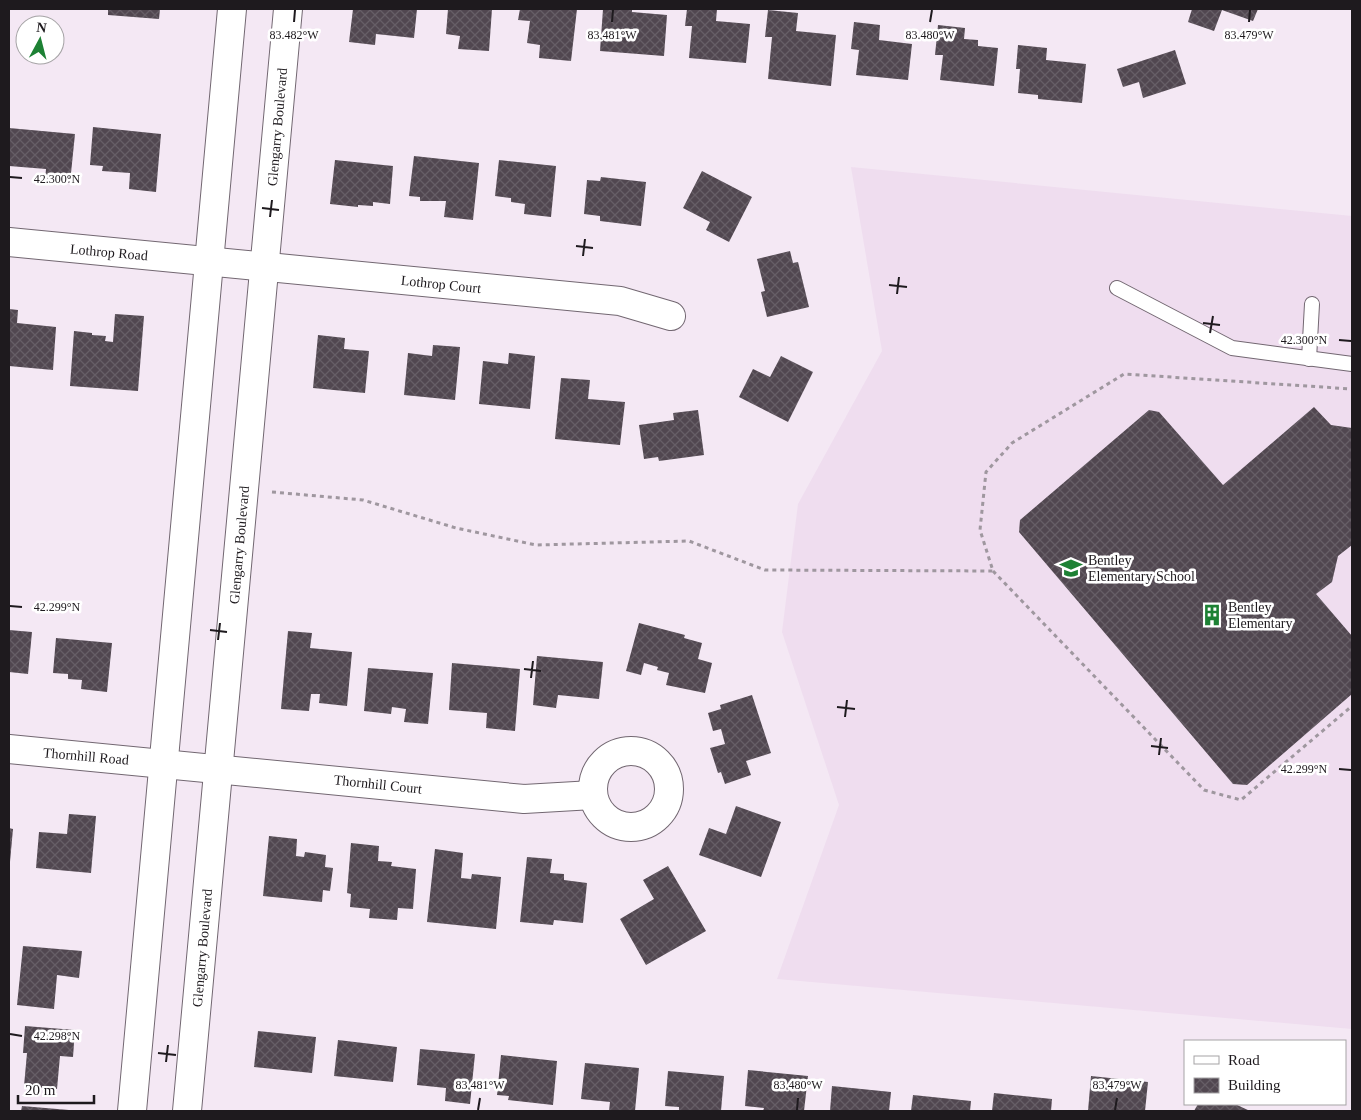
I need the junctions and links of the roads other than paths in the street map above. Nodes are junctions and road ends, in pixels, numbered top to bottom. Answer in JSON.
{"nodes":[{"id":1,"x":232,"y":9,"type":"edge"},
{"id":2,"x":288,"y":9,"type":"edge"},
{"id":3,"x":9,"y":242,"type":"edge"},
{"id":4,"x":209,"y":261,"type":"junction"},
{"id":5,"x":265,"y":266,"type":"junction"},
{"id":6,"x":1117,"y":288,"type":"dead end"},
{"id":7,"x":1312,"y":304,"type":"dead end"},
{"id":8,"x":671,"y":316,"type":"dead end"},
{"id":9,"x":1309,"y":358,"type":"junction"},
{"id":10,"x":1352,"y":364,"type":"edge"},
{"id":11,"x":9,"y":749,"type":"edge"},
{"id":12,"x":163,"y":763,"type":"junction"},
{"id":13,"x":218,"y":768,"type":"junction"},
{"id":14,"x":593,"y":796,"type":"dead end"},
{"id":15,"x":132,"y":1111,"type":"edge"},
{"id":16,"x":187,"y":1111,"type":"edge"}],
"edges":[{"from":1,"to":4,"type":"street"},
{"from":2,"to":5,"type":"street","name":"Glengarry Boulevard"},
{"from":3,"to":4,"type":"street","name":"Lothrop Road"},
{"from":4,"to":5,"type":"street","name":"Lothrop Court"},
{"from":4,"to":12,"type":"street"},
{"from":5,"to":8,"type":"street","name":"Lothrop Court"},
{"from":5,"to":13,"type":"street","name":"Glengarry Boulevard"},
{"from":6,"to":9,"type":"lane"},
{"from":7,"to":9,"type":"lane"},
{"from":9,"to":10,"type":"lane"},
{"from":11,"to":12,"type":"street","name":"Thornhill Road"},
{"from":12,"to":13,"type":"street","name":"Thornhill Court"},
{"from":12,"to":15,"type":"street"},
{"from":13,"to":14,"type":"street","name":"Thornhill Court"},
{"from":13,"to":16,"type":"street","name":"Glengarry Boulevard"}]}
